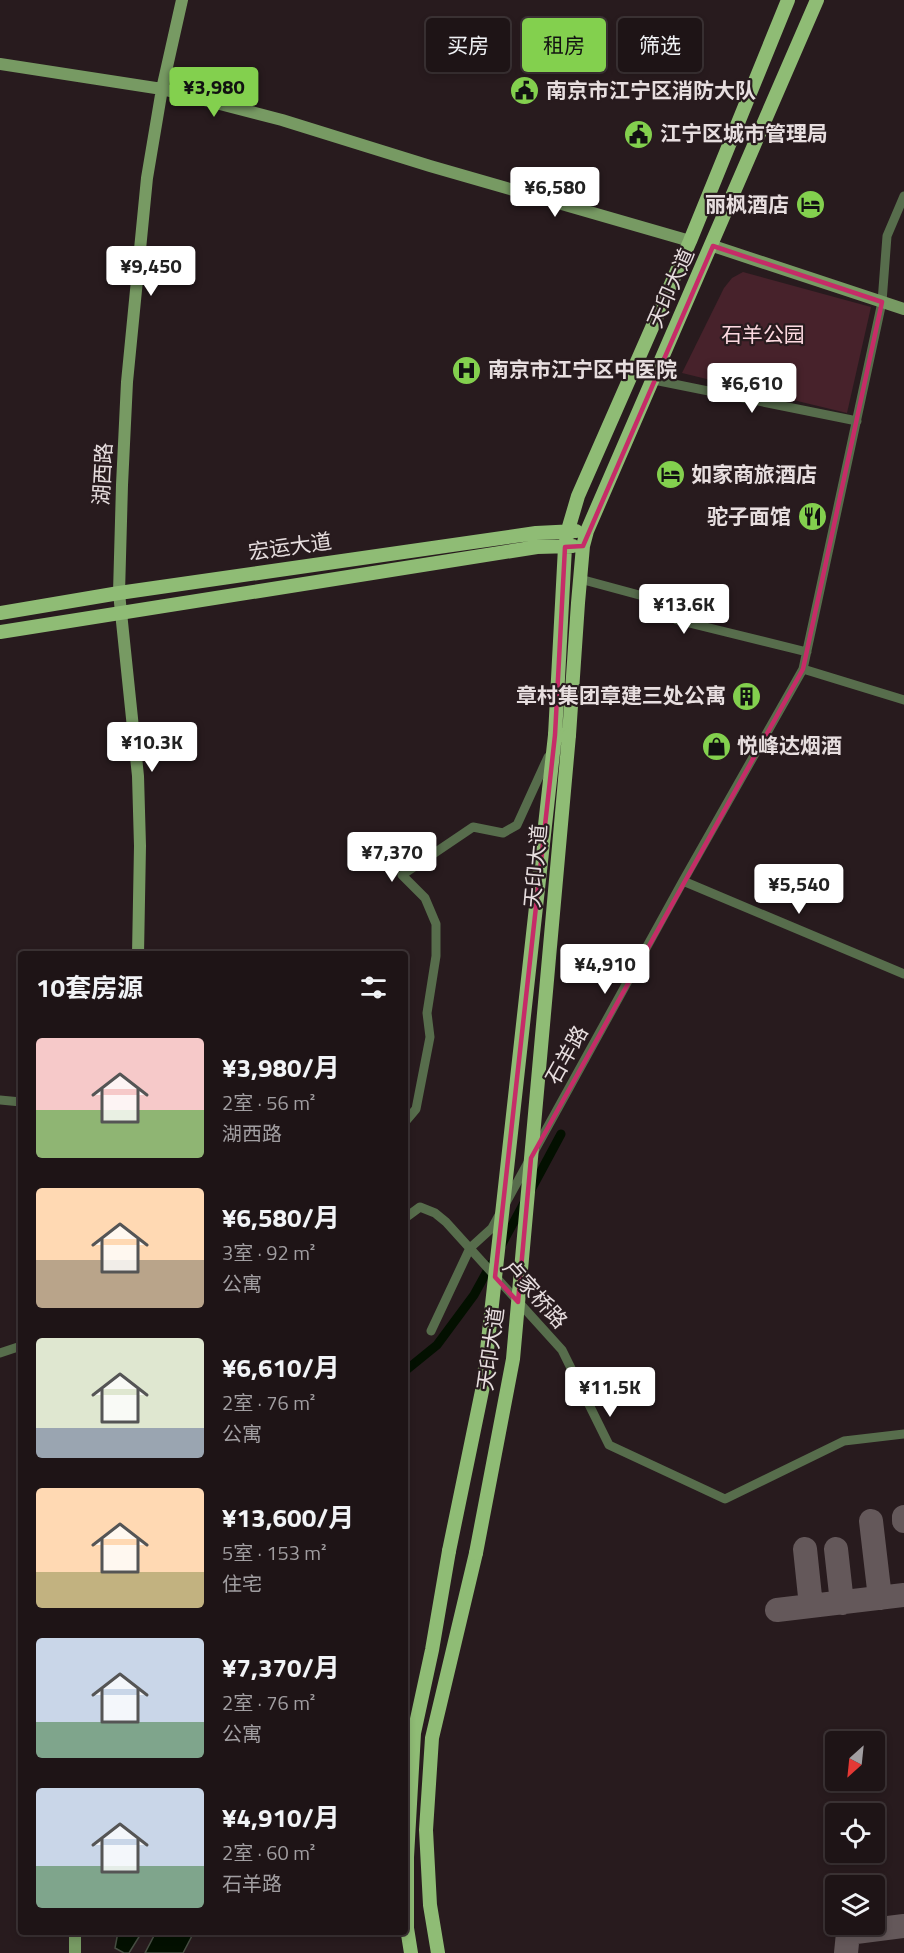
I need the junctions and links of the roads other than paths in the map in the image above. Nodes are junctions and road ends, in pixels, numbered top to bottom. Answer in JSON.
{"nodes":[{"id":1,"x":182,"y":0,"type":"edge"},
{"id":2,"x":818,"y":0,"type":"edge"},
{"id":3,"x":784,"y":4,"type":"edge"},
{"id":4,"x":0,"y":64,"type":"edge"},
{"id":5,"x":162,"y":89,"type":"junction"},
{"id":6,"x":904,"y":196,"type":"edge"},
{"id":7,"x":690,"y":241,"type":"junction"},
{"id":8,"x":712,"y":246,"type":"junction"},
{"id":9,"x":882,"y":302,"type":"junction"},
{"id":10,"x":904,"y":309,"type":"edge"},
{"id":11,"x":654,"y":380,"type":"junction"},
{"id":12,"x":856,"y":421,"type":"junction"},
{"id":13,"x":568,"y":530,"type":"junction"},
{"id":14,"x":587,"y":531,"type":"junction"},
{"id":15,"x":565,"y":546,"type":"junction"},
{"id":16,"x":583,"y":546,"type":"junction"},
{"id":17,"x":580,"y":579,"type":"junction"},
{"id":18,"x":119,"y":593,"type":"junction"},
{"id":19,"x":0,"y":613,"type":"edge"},
{"id":20,"x":121,"y":613,"type":"junction"},
{"id":21,"x":0,"y":632,"type":"edge"},
{"id":22,"x":807,"y":652,"type":"junction"},
{"id":23,"x":803,"y":669,"type":"junction"},
{"id":24,"x":904,"y":700,"type":"edge"},
{"id":25,"x":562,"y":735,"type":"junction"},
{"id":26,"x":683,"y":881,"type":"junction"},
{"id":27,"x":138,"y":951,"type":"edge"},
{"id":28,"x":904,"y":974,"type":"edge"},
{"id":29,"x":0,"y":1100,"type":"edge"},
{"id":30,"x":18,"y":1102,"type":"edge"},
{"id":31,"x":408,"y":1118,"type":"edge"},
{"id":32,"x":408,"y":1216,"type":"edge"},
{"id":33,"x":470,"y":1248,"type":"junction"},
{"id":34,"x":431,"y":1330,"type":"dead end"},
{"id":35,"x":18,"y":1347,"type":"edge"},
{"id":36,"x":0,"y":1353,"type":"edge"},
{"id":37,"x":904,"y":1434,"type":"edge"},
{"id":38,"x":408,"y":1839,"type":"edge"},
{"id":39,"x":75,"y":1935,"type":"edge"},
{"id":40,"x":407,"y":1935,"type":"edge"},
{"id":41,"x":75,"y":1953,"type":"edge"},
{"id":42,"x":411,"y":1953,"type":"edge"},
{"id":43,"x":438,"y":1953,"type":"edge"}],
"edges":[{"from":1,"to":5,"type":"street","name":"湖西路"},
{"from":2,"to":8,"type":"main road","name":"天印大道"},
{"from":3,"to":7,"type":"main road","name":"天印大道"},
{"from":4,"to":5,"type":"street"},
{"from":5,"to":7,"type":"street"},
{"from":5,"to":18,"type":"street","name":"湖西路"},
{"from":6,"to":9,"type":"street","name":"石羊路"},
{"from":7,"to":13,"type":"main road","name":"天印大道"},
{"from":8,"to":9,"type":"street"},
{"from":8,"to":11,"type":"main road","name":"天印大道"},
{"from":9,"to":10,"type":"street"},
{"from":9,"to":12,"type":"street","name":"石羊路"},
{"from":11,"to":12,"type":"street"},
{"from":11,"to":14,"type":"main road","name":"天印大道"},
{"from":12,"to":22,"type":"street","name":"石羊路"},
{"from":13,"to":14,"type":"main road","name":"宏运大道"},
{"from":13,"to":15,"type":"main road","name":"天印大道"},
{"from":13,"to":18,"type":"main road","name":"宏运大道"},
{"from":14,"to":16,"type":"main road","name":"天印大道"},
{"from":15,"to":16,"type":"main road","name":"宏运大道"},
{"from":15,"to":20,"type":"main road","name":"宏运大道"},
{"from":15,"to":25,"type":"main road","name":"天印大道"},
{"from":16,"to":17,"type":"main road","name":"天印大道"},
{"from":17,"to":22,"type":"street"},
{"from":17,"to":25,"type":"main road","name":"天印大道"},
{"from":18,"to":19,"type":"main road","name":"宏运大道"},
{"from":18,"to":20,"type":"street","name":"湖西路"},
{"from":20,"to":21,"type":"main road","name":"宏运大道"},
{"from":20,"to":27,"type":"street","name":"湖西路"},
{"from":22,"to":23,"type":"street","name":"石羊路"},
{"from":23,"to":24,"type":"street"},
{"from":23,"to":26,"type":"street","name":"石羊路"},
{"from":25,"to":31,"type":"street"},
{"from":25,"to":38,"type":"main road","name":"天印大道","bridge":true},
{"from":25,"to":43,"type":"main road","name":"天印大道","bridge":true},
{"from":26,"to":28,"type":"street"},
{"from":26,"to":33,"type":"street","name":"石羊路"},
{"from":29,"to":30,"type":"street"},
{"from":32,"to":33,"type":"street","name":"卢家桥路"},
{"from":33,"to":34,"type":"street","name":"石羊路"},
{"from":33,"to":37,"type":"street","name":"卢家桥路"},
{"from":35,"to":36,"type":"street"},
{"from":39,"to":41,"type":"street"},
{"from":40,"to":42,"type":"main road","name":"天印大道","bridge":true}]}
